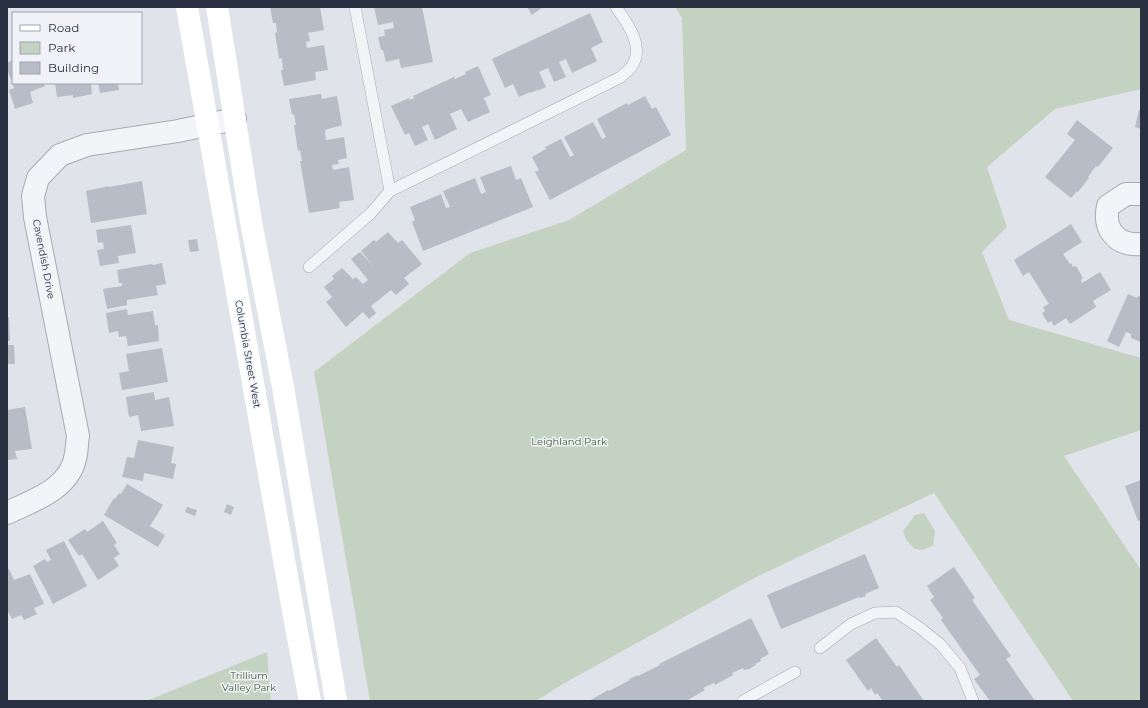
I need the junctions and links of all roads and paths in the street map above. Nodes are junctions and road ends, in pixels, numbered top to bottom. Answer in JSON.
{"nodes":[{"id":1,"x":187,"y":7,"type":"edge"},
{"id":2,"x":217,"y":7,"type":"edge"},
{"id":3,"x":355,"y":7,"type":"edge"},
{"id":4,"x":616,"y":7,"type":"edge"},
{"id":5,"x":235,"y":119,"type":"junction"},
{"id":6,"x":208,"y":125,"type":"junction"},
{"id":7,"x":390,"y":191,"type":"junction"},
{"id":8,"x":1141,"y":194,"type":"edge"},
{"id":9,"x":1141,"y":244,"type":"edge"},
{"id":10,"x":310,"y":267,"type":"dead end"},
{"id":11,"x":7,"y":513,"type":"edge"},
{"id":12,"x":820,"y":648,"type":"dead end"},
{"id":13,"x":795,"y":672,"type":"dead end"},
{"id":14,"x":310,"y":701,"type":"edge"},
{"id":15,"x":336,"y":701,"type":"edge"},
{"id":16,"x":743,"y":701,"type":"edge"},
{"id":17,"x":973,"y":701,"type":"edge"}],
"edges":[{"from":1,"to":6,"type":"main road","name":"Columbia Street West"},
{"from":2,"to":5,"type":"main road"},
{"from":3,"to":7,"type":"lane"},
{"from":4,"to":7,"type":"lane"},
{"from":5,"to":6,"type":"street","name":"Cavendish Drive"},
{"from":5,"to":15,"type":"main road"},
{"from":6,"to":11,"type":"street","name":"Cavendish Drive"},
{"from":6,"to":14,"type":"main road","name":"Columbia Street West"},
{"from":7,"to":10,"type":"lane"},
{"from":8,"to":9,"type":"street"},
{"from":12,"to":17,"type":"lane"},
{"from":13,"to":16,"type":"lane"}]}
